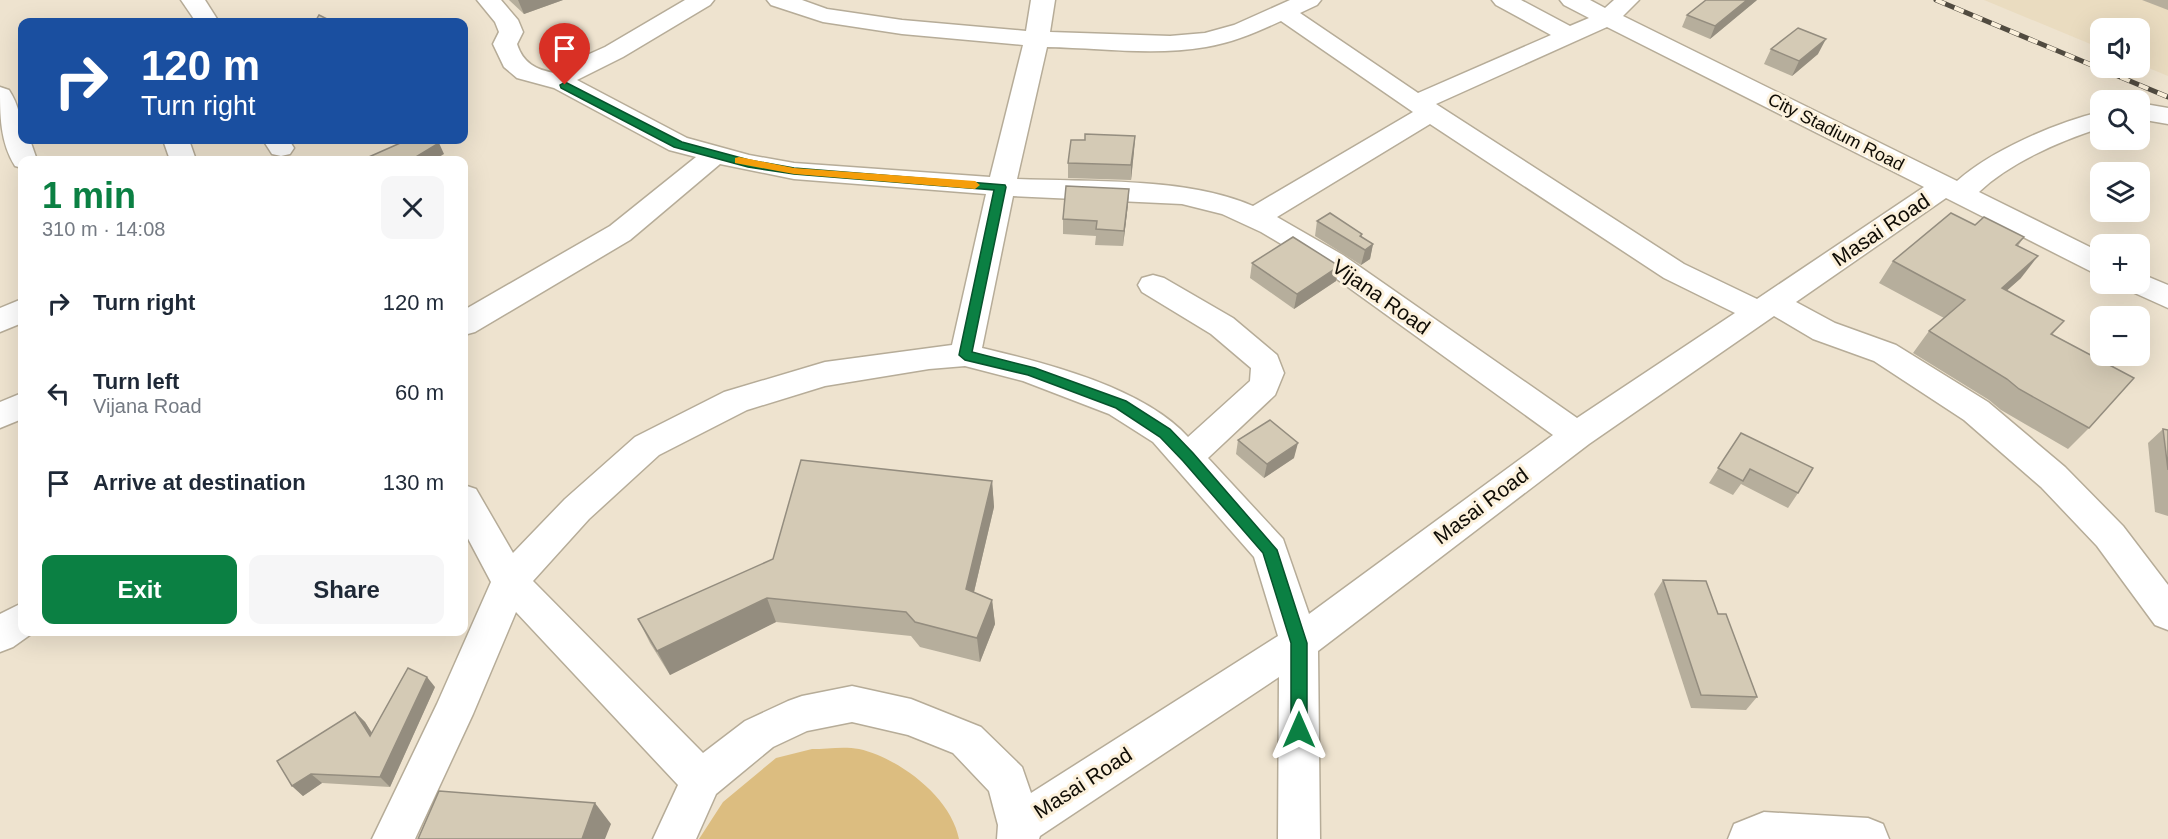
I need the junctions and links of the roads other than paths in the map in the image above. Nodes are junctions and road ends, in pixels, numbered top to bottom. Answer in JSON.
{"nodes":[{"id":1,"x":193,"y":0,"type":"edge"},
{"id":2,"x":489,"y":0,"type":"edge"},
{"id":3,"x":702,"y":0,"type":"edge"},
{"id":4,"x":779,"y":0,"type":"edge"},
{"id":5,"x":1043,"y":0,"type":"edge"},
{"id":6,"x":1309,"y":0,"type":"edge"},
{"id":7,"x":1504,"y":0,"type":"edge"},
{"id":8,"x":1572,"y":0,"type":"edge"},
{"id":9,"x":1627,"y":0,"type":"edge"},
{"id":10,"x":1283,"y":12,"type":"junction"},
{"id":11,"x":204,"y":18,"type":"edge"},
{"id":12,"x":1608,"y":18,"type":"junction"},
{"id":13,"x":1569,"y":35,"type":"junction"},
{"id":14,"x":1037,"y":39,"type":"junction"},
{"id":15,"x":560,"y":81,"type":"junction"},
{"id":16,"x":18,"y":87,"type":"edge"},
{"id":17,"x":0,"y":94,"type":"edge"},
{"id":18,"x":1424,"y":107,"type":"junction"},
{"id":19,"x":2150,"y":113,"type":"edge"},
{"id":20,"x":2168,"y":116,"type":"edge"},
{"id":21,"x":2090,"y":123,"type":"edge"},
{"id":22,"x":18,"y":144,"type":"edge"},
{"id":23,"x":716,"y":154,"type":"junction"},
{"id":24,"x":1001,"y":187,"type":"junction"},
{"id":25,"x":1952,"y":191,"type":"junction"},
{"id":26,"x":1254,"y":218,"type":"junction"},
{"id":27,"x":2090,"y":259,"type":"edge"},
{"id":28,"x":1153,"y":285,"type":"dead end"},
{"id":29,"x":2150,"y":289,"type":"edge"},
{"id":30,"x":2168,"y":298,"type":"edge"},
{"id":31,"x":1766,"y":307,"type":"junction"},
{"id":32,"x":18,"y":312,"type":"edge"},
{"id":33,"x":0,"y":321,"type":"edge"},
{"id":34,"x":468,"y":322,"type":"edge"},
{"id":35,"x":965,"y":355,"type":"junction"},
{"id":36,"x":18,"y":407,"type":"edge"},
{"id":37,"x":0,"y":416,"type":"edge"},
{"id":38,"x":1576,"y":435,"type":"junction"},
{"id":39,"x":1188,"y":457,"type":"junction"},
{"id":40,"x":468,"y":506,"type":"edge"},
{"id":41,"x":510,"y":581,"type":"junction"},
{"id":42,"x":2168,"y":615,"type":"edge"},
{"id":43,"x":18,"y":622,"type":"edge"},
{"id":44,"x":0,"y":634,"type":"edge"},
{"id":45,"x":1299,"y":643,"type":"junction"},
{"id":46,"x":701,"y":780,"type":"junction"},
{"id":47,"x":1018,"y":832,"type":"edge"},
{"id":48,"x":393,"y":839,"type":"edge"},
{"id":49,"x":674,"y":839,"type":"edge"},
{"id":50,"x":1299,"y":839,"type":"edge"},
{"id":51,"x":1749,"y":839,"type":"edge"},
{"id":52,"x":1868,"y":839,"type":"edge"}],
"edges":[{"from":1,"to":11,"type":"street"},
{"from":2,"to":15,"type":"street","name":"Vijana Road"},
{"from":3,"to":15,"type":"street"},
{"from":4,"to":14,"type":"street"},
{"from":5,"to":14,"type":"street"},
{"from":6,"to":10,"type":"street"},
{"from":7,"to":13,"type":"street"},
{"from":8,"to":12,"type":"street","name":"City Stadium Road"},
{"from":9,"to":12,"type":"street"},
{"from":10,"to":14,"type":"street"},
{"from":10,"to":18,"type":"street"},
{"from":12,"to":13,"type":"street"},
{"from":12,"to":25,"type":"street","name":"City Stadium Road"},
{"from":13,"to":18,"type":"street"},
{"from":14,"to":24,"type":"street"},
{"from":15,"to":23,"type":"street","name":"Vijana Road"},
{"from":16,"to":17,"type":"street"},
{"from":17,"to":22,"type":"street"},
{"from":18,"to":26,"type":"street"},
{"from":18,"to":31,"type":"street"},
{"from":19,"to":20,"type":"street"},
{"from":21,"to":25,"type":"street","name":"Masai Road"},
{"from":23,"to":24,"type":"street","name":"Vijana Road"},
{"from":23,"to":34,"type":"street"},
{"from":24,"to":26,"type":"street","name":"Vijana Road"},
{"from":24,"to":35,"type":"street"},
{"from":25,"to":27,"type":"street","name":"City Stadium Road"},
{"from":25,"to":31,"type":"street","name":"Masai Road"},
{"from":26,"to":38,"type":"street","name":"Vijana Road"},
{"from":28,"to":39,"type":"street"},
{"from":29,"to":30,"type":"street"},
{"from":31,"to":38,"type":"street","name":"Masai Road"},
{"from":31,"to":42,"type":"street"},
{"from":32,"to":33,"type":"street"},
{"from":35,"to":39,"type":"street"},
{"from":35,"to":41,"type":"street"},
{"from":36,"to":37,"type":"street"},
{"from":38,"to":45,"type":"street","name":"Masai Road"},
{"from":39,"to":45,"type":"street"},
{"from":40,"to":41,"type":"street"},
{"from":41,"to":46,"type":"street"},
{"from":41,"to":48,"type":"street"},
{"from":43,"to":44,"type":"street"},
{"from":45,"to":47,"type":"street","name":"Masai Road"},
{"from":45,"to":50,"type":"street"},
{"from":46,"to":47,"type":"street"},
{"from":46,"to":49,"type":"street"},
{"from":51,"to":52,"type":"street"}]}
